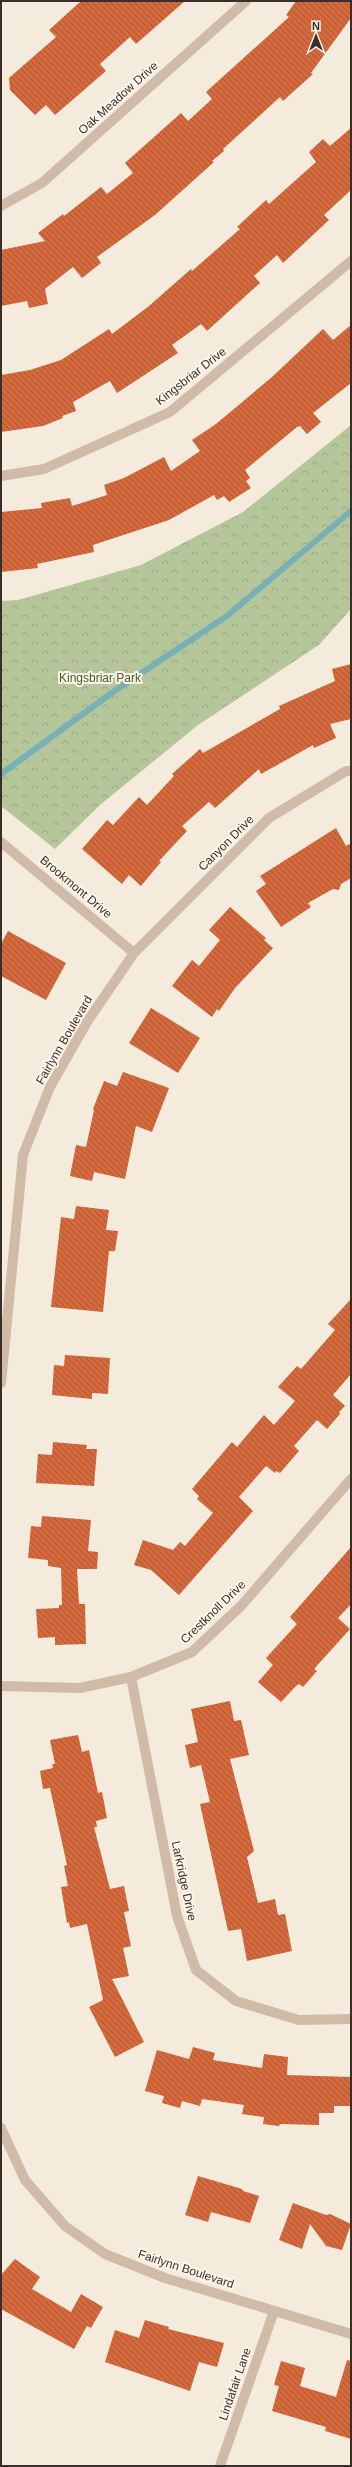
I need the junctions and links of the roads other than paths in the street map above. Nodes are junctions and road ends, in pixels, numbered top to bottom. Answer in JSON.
{"nodes":[{"id":1,"x":246,"y":1,"type":"edge"},
{"id":2,"x":1,"y":206,"type":"edge"},
{"id":3,"x":351,"y":262,"type":"edge"},
{"id":4,"x":1,"y":476,"type":"edge"},
{"id":5,"x":351,"y":771,"type":"edge"},
{"id":6,"x":1,"y":842,"type":"edge"},
{"id":7,"x":134,"y":953,"type":"junction"},
{"id":8,"x":1,"y":1384,"type":"edge"},
{"id":9,"x":351,"y":1479,"type":"edge"},
{"id":10,"x":131,"y":1678,"type":"junction"},
{"id":11,"x":1,"y":1686,"type":"edge"},
{"id":12,"x":351,"y":2019,"type":"edge"},
{"id":13,"x":1,"y":2128,"type":"edge"},
{"id":14,"x":274,"y":2311,"type":"junction"},
{"id":15,"x":351,"y":2334,"type":"edge"},
{"id":16,"x":220,"y":2466,"type":"edge"}],
"edges":[{"from":1,"to":2,"type":"street","name":"Oak Meadow Drive"},
{"from":3,"to":4,"type":"street","name":"Kingsbriar Drive"},
{"from":5,"to":7,"type":"street","name":"Canyon Drive"},
{"from":6,"to":7,"type":"street","name":"Brookmont Drive"},
{"from":7,"to":8,"type":"street","name":"Fairlynn Boulevard"},
{"from":9,"to":10,"type":"street","name":"Crestknoll Drive"},
{"from":10,"to":11,"type":"street","name":"Crestknoll Drive"},
{"from":10,"to":12,"type":"street","name":"Larkridge Drive"},
{"from":13,"to":14,"type":"street","name":"Fairlynn Boulevard"},
{"from":14,"to":15,"type":"street","name":"Fairlynn Boulevard"},
{"from":14,"to":16,"type":"street","name":"Lindafair Lane"}]}
